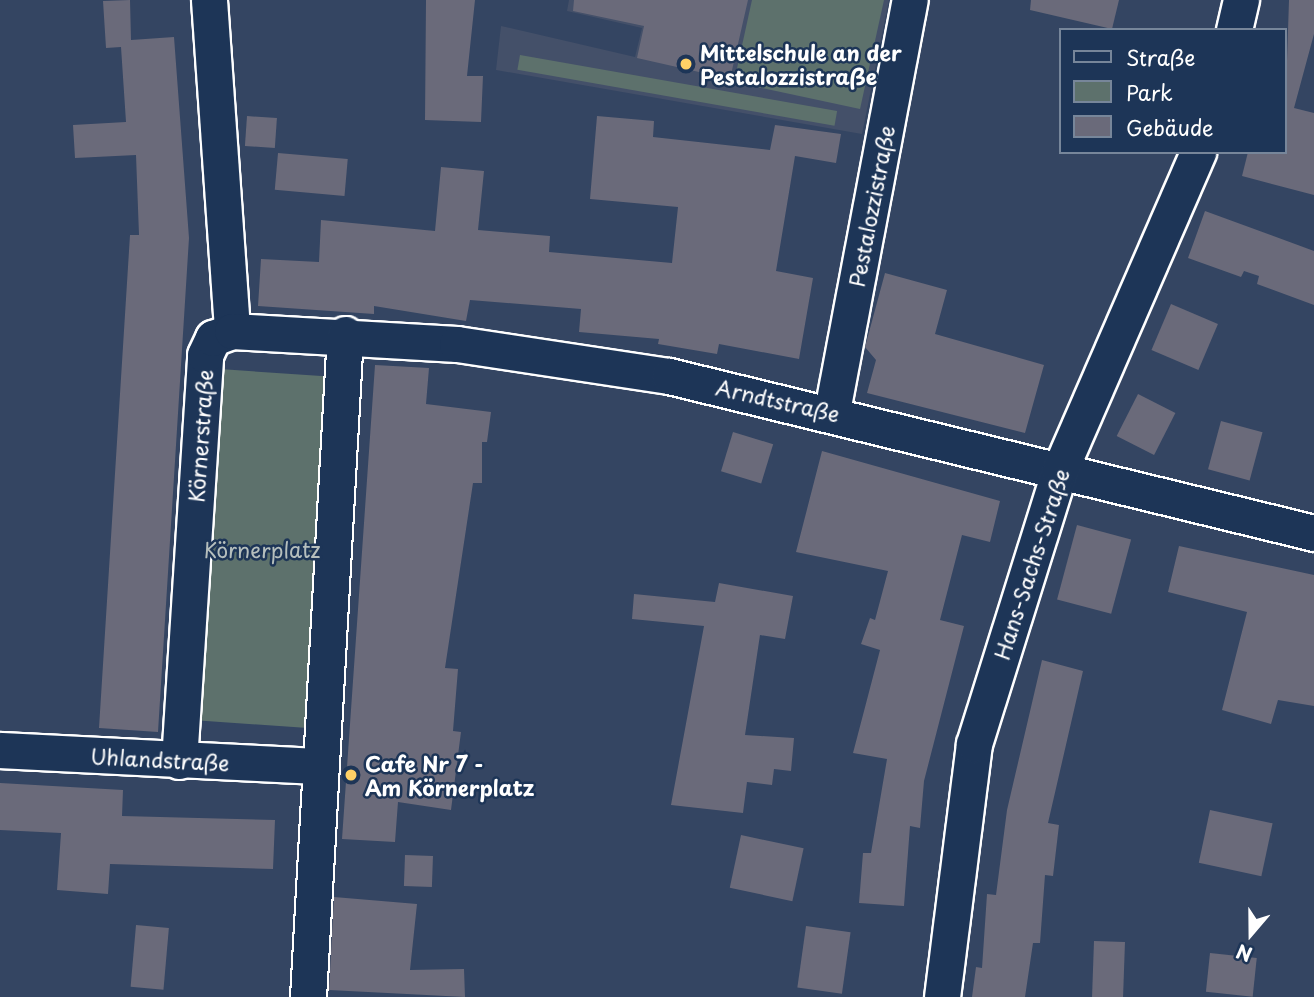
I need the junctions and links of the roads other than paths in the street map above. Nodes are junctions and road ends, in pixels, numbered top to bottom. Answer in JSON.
{"nodes":[{"id":1,"x":209,"y":0,"type":"edge"},
{"id":2,"x":910,"y":0,"type":"edge"},
{"id":3,"x":1241,"y":0,"type":"edge"},
{"id":4,"x":1234,"y":28,"type":"edge"},
{"id":5,"x":1197,"y":154,"type":"edge"},
{"id":6,"x":232,"y":331,"type":"junction"},
{"id":7,"x":345,"y":334,"type":"junction"},
{"id":8,"x":832,"y":411,"type":"junction"},
{"id":9,"x":1059,"y":472,"type":"junction"},
{"id":10,"x":1314,"y":533,"type":"edge"},
{"id":11,"x":0,"y":750,"type":"edge"},
{"id":12,"x":178,"y":761,"type":"junction"},
{"id":13,"x":320,"y":766,"type":"junction"},
{"id":14,"x":308,"y":997,"type":"edge"},
{"id":15,"x":942,"y":997,"type":"edge"}],
"edges":[{"from":1,"to":6,"type":"street"},
{"from":2,"to":8,"type":"street","name":"Pestalozzistraße"},
{"from":3,"to":4,"type":"street"},
{"from":5,"to":9,"type":"street","name":"Hans-Sachs-Straße"},
{"from":6,"to":7,"type":"street","name":"Arndtstraße"},
{"from":6,"to":12,"type":"street","name":"Körnerstraße"},
{"from":7,"to":8,"type":"street","name":"Arndtstraße"},
{"from":7,"to":13,"type":"street"},
{"from":8,"to":9,"type":"street","name":"Arndtstraße"},
{"from":9,"to":10,"type":"street","name":"Arndtstraße"},
{"from":9,"to":15,"type":"street","name":"Hans-Sachs-Straße"},
{"from":11,"to":12,"type":"street","name":"Uhlandstraße"},
{"from":12,"to":13,"type":"street","name":"Uhlandstraße"},
{"from":13,"to":14,"type":"street"}]}
